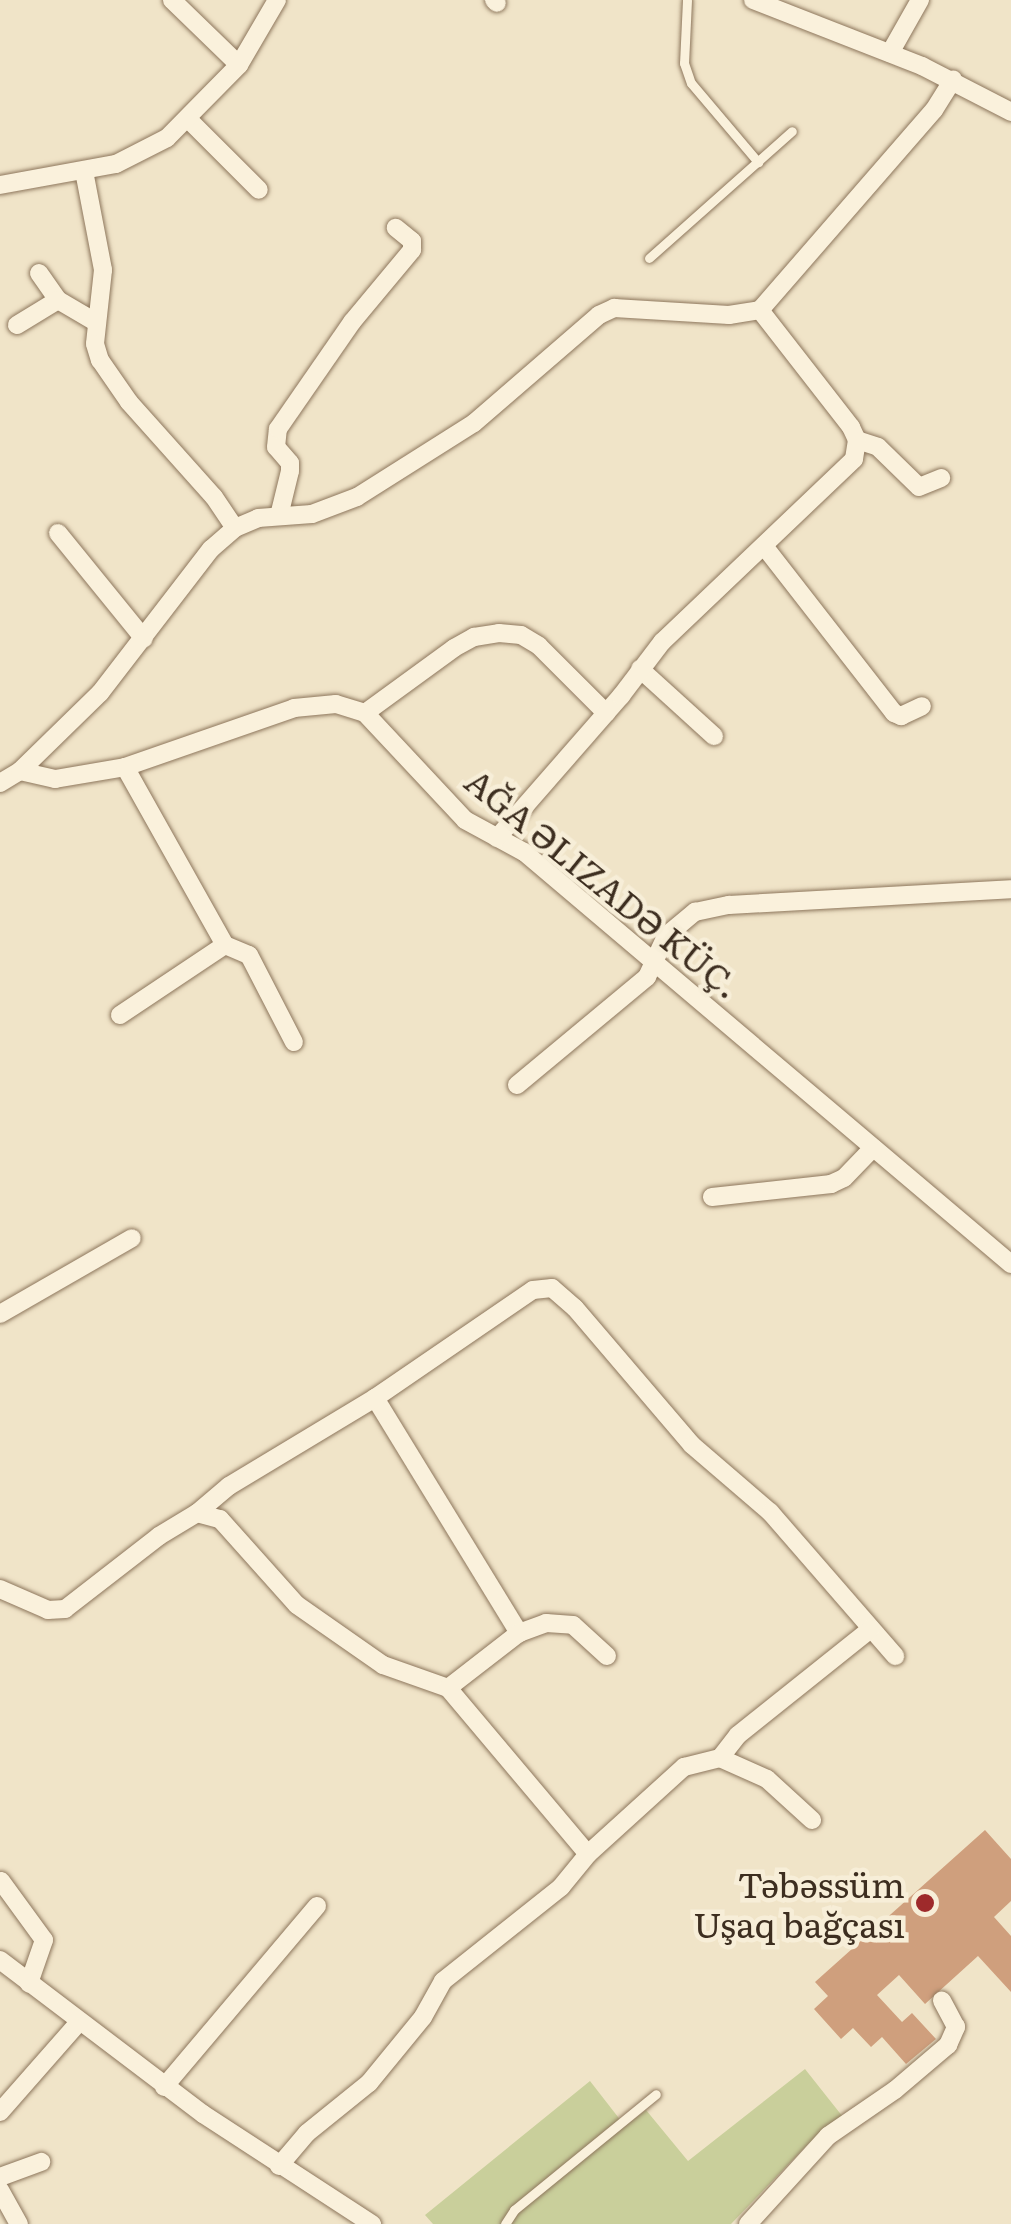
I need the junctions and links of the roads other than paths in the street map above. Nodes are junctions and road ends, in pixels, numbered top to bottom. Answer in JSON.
{"nodes":[{"id":1,"x":172,"y":0,"type":"edge"},
{"id":2,"x":277,"y":0,"type":"edge"},
{"id":3,"x":686,"y":0,"type":"edge"},
{"id":4,"x":753,"y":0,"type":"edge"},
{"id":5,"x":920,"y":0,"type":"edge"},
{"id":6,"x":890,"y":53,"type":"junction"},
{"id":7,"x":239,"y":64,"type":"junction"},
{"id":8,"x":953,"y":80,"type":"junction"},
{"id":9,"x":1011,"y":112,"type":"edge"},
{"id":10,"x":188,"y":119,"type":"junction"},
{"id":11,"x":792,"y":131,"type":"dead end"},
{"id":12,"x":758,"y":162,"type":"junction"},
{"id":13,"x":84,"y":172,"type":"junction"},
{"id":14,"x":0,"y":185,"type":"edge"},
{"id":15,"x":259,"y":190,"type":"dead end"},
{"id":16,"x":396,"y":228,"type":"dead end"},
{"id":17,"x":649,"y":258,"type":"dead end"},
{"id":18,"x":39,"y":273,"type":"dead end"},
{"id":19,"x":58,"y":300,"type":"junction"},
{"id":20,"x":760,"y":310,"type":"junction"},
{"id":21,"x":97,"y":323,"type":"junction"},
{"id":22,"x":17,"y":325,"type":"dead end"},
{"id":23,"x":857,"y":440,"type":"junction"},
{"id":24,"x":941,"y":478,"type":"dead end"},
{"id":25,"x":279,"y":516,"type":"junction"},
{"id":26,"x":235,"y":528,"type":"junction"},
{"id":27,"x":58,"y":533,"type":"dead end"},
{"id":28,"x":764,"y":546,"type":"junction"},
{"id":29,"x":144,"y":639,"type":"junction"},
{"id":30,"x":640,"y":669,"type":"junction"},
{"id":31,"x":922,"y":706,"type":"dead end"},
{"id":32,"x":365,"y":712,"type":"junction"},
{"id":33,"x":606,"y":713,"type":"junction"},
{"id":34,"x":714,"y":736,"type":"dead end"},
{"id":35,"x":125,"y":767,"type":"junction"},
{"id":36,"x":20,"y":771,"type":"junction"},
{"id":37,"x":0,"y":783,"type":"edge"},
{"id":38,"x":497,"y":838,"type":"junction"},
{"id":39,"x":1011,"y":889,"type":"edge"},
{"id":40,"x":225,"y":945,"type":"junction"},
{"id":41,"x":657,"y":960,"type":"junction"},
{"id":42,"x":120,"y":1015,"type":"dead end"},
{"id":43,"x":294,"y":1042,"type":"dead end"},
{"id":44,"x":517,"y":1086,"type":"dead end"},
{"id":45,"x":873,"y":1148,"type":"junction"},
{"id":46,"x":712,"y":1197,"type":"dead end"},
{"id":47,"x":132,"y":1238,"type":"dead end"},
{"id":48,"x":1011,"y":1264,"type":"edge"},
{"id":49,"x":0,"y":1314,"type":"edge"},
{"id":50,"x":375,"y":1398,"type":"junction"},
{"id":51,"x":197,"y":1513,"type":"junction"},
{"id":52,"x":0,"y":1589,"type":"edge"},
{"id":53,"x":871,"y":1628,"type":"junction"},
{"id":54,"x":518,"y":1633,"type":"junction"},
{"id":55,"x":608,"y":1656,"type":"dead end"},
{"id":56,"x":895,"y":1656,"type":"dead end"},
{"id":57,"x":448,"y":1688,"type":"junction"},
{"id":58,"x":720,"y":1758,"type":"junction"},
{"id":59,"x":812,"y":1820,"type":"dead end"},
{"id":60,"x":588,"y":1854,"type":"junction"},
{"id":61,"x":0,"y":1880,"type":"edge"},
{"id":62,"x":317,"y":1906,"type":"dead end"},
{"id":63,"x":0,"y":1960,"type":"edge"},
{"id":64,"x":28,"y":1983,"type":"junction"},
{"id":65,"x":942,"y":2001,"type":"dead end"},
{"id":66,"x":78,"y":2022,"type":"junction"},
{"id":67,"x":164,"y":2086,"type":"junction"},
{"id":68,"x":656,"y":2094,"type":"dead end"},
{"id":69,"x":0,"y":2112,"type":"edge"},
{"id":70,"x":42,"y":2162,"type":"dead end"},
{"id":71,"x":279,"y":2166,"type":"junction"},
{"id":72,"x":0,"y":2177,"type":"edge"},
{"id":73,"x":0,"y":2190,"type":"edge"},
{"id":74,"x":19,"y":2224,"type":"edge"},
{"id":75,"x":372,"y":2224,"type":"edge"},
{"id":76,"x":504,"y":2224,"type":"edge"},
{"id":77,"x":748,"y":2224,"type":"edge"}],
"edges":[{"from":1,"to":7,"type":"street"},
{"from":2,"to":7,"type":"street"},
{"from":3,"to":12,"type":"lane"},
{"from":4,"to":6,"type":"street"},
{"from":5,"to":6,"type":"street"},
{"from":6,"to":8,"type":"street"},
{"from":7,"to":10,"type":"street"},
{"from":8,"to":9,"type":"street"},
{"from":8,"to":20,"type":"street"},
{"from":10,"to":13,"type":"street"},
{"from":10,"to":15,"type":"street"},
{"from":11,"to":12,"type":"lane"},
{"from":12,"to":17,"type":"lane"},
{"from":13,"to":14,"type":"street"},
{"from":13,"to":21,"type":"street"},
{"from":16,"to":25,"type":"street"},
{"from":18,"to":19,"type":"street"},
{"from":19,"to":21,"type":"street"},
{"from":19,"to":22,"type":"street"},
{"from":20,"to":23,"type":"street"},
{"from":20,"to":25,"type":"street"},
{"from":21,"to":26,"type":"street"},
{"from":23,"to":24,"type":"street"},
{"from":23,"to":28,"type":"street"},
{"from":25,"to":26,"type":"street"},
{"from":26,"to":29,"type":"street"},
{"from":27,"to":29,"type":"street"},
{"from":28,"to":30,"type":"street"},
{"from":28,"to":31,"type":"street"},
{"from":29,"to":36,"type":"street"},
{"from":30,"to":33,"type":"street"},
{"from":30,"to":34,"type":"street"},
{"from":32,"to":33,"type":"street"},
{"from":32,"to":35,"type":"street"},
{"from":32,"to":38,"type":"street","name":"AĞA ƏLIZADƏ KÜÇ."},
{"from":33,"to":38,"type":"street"},
{"from":35,"to":36,"type":"street"},
{"from":35,"to":40,"type":"street"},
{"from":36,"to":37,"type":"street"},
{"from":38,"to":41,"type":"street","name":"AĞA ƏLIZADƏ KÜÇ."},
{"from":39,"to":41,"type":"street"},
{"from":40,"to":42,"type":"street"},
{"from":40,"to":43,"type":"street"},
{"from":41,"to":44,"type":"street"},
{"from":41,"to":45,"type":"street","name":"AĞA ƏLIZADƏ KÜÇ."},
{"from":45,"to":46,"type":"street"},
{"from":45,"to":48,"type":"street","name":"AĞA ƏLIZADƏ KÜÇ."},
{"from":47,"to":49,"type":"street"},
{"from":50,"to":51,"type":"street"},
{"from":50,"to":53,"type":"street"},
{"from":50,"to":54,"type":"street"},
{"from":51,"to":52,"type":"street"},
{"from":51,"to":57,"type":"street"},
{"from":53,"to":56,"type":"street"},
{"from":53,"to":58,"type":"street"},
{"from":54,"to":55,"type":"street"},
{"from":54,"to":57,"type":"street"},
{"from":57,"to":60,"type":"street"},
{"from":58,"to":59,"type":"street"},
{"from":58,"to":60,"type":"street"},
{"from":60,"to":71,"type":"street"},
{"from":61,"to":64,"type":"street"},
{"from":62,"to":67,"type":"street"},
{"from":63,"to":64,"type":"street"},
{"from":64,"to":66,"type":"street"},
{"from":65,"to":77,"type":"street"},
{"from":66,"to":67,"type":"street"},
{"from":66,"to":69,"type":"street"},
{"from":67,"to":71,"type":"street"},
{"from":68,"to":76,"type":"lane"},
{"from":70,"to":72,"type":"street"},
{"from":71,"to":75,"type":"street"},
{"from":73,"to":74,"type":"street"}]}
